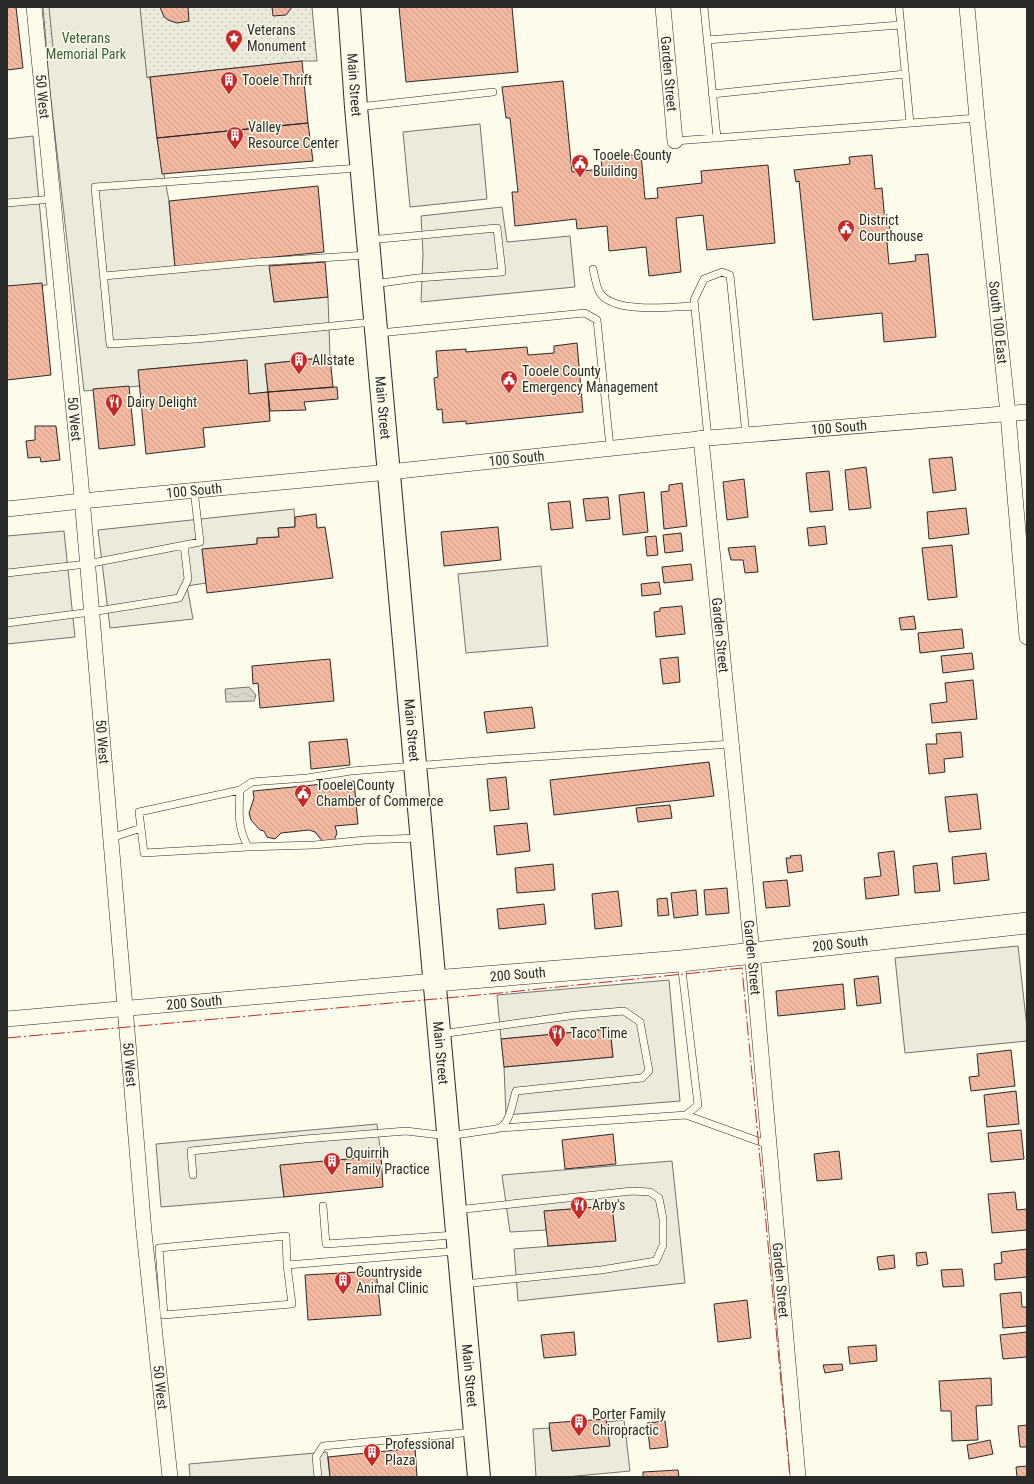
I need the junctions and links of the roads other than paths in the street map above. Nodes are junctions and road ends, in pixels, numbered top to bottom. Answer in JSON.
{"nodes":[{"id":1,"x":34,"y":7,"type":"edge"},
{"id":2,"x":349,"y":7,"type":"edge"},
{"id":3,"x":663,"y":7,"type":"edge"},
{"id":4,"x":704,"y":7,"type":"edge"},
{"id":5,"x":898,"y":7,"type":"edge"},
{"id":6,"x":967,"y":7,"type":"edge"},
{"id":7,"x":900,"y":25,"type":"junction"},
{"id":8,"x":707,"y":40,"type":"junction"},
{"id":9,"x":905,"y":74,"type":"junction"},
{"id":10,"x":493,"y":92,"type":"dead end"},
{"id":11,"x":712,"y":94,"type":"junction"},
{"id":12,"x":356,"y":108,"type":"junction"},
{"id":13,"x":977,"y":118,"type":"junction"},
{"id":14,"x":910,"y":123,"type":"junction"},
{"id":15,"x":717,"y":138,"type":"junction"},
{"id":16,"x":675,"y":141,"type":"joint"},
{"id":17,"x":362,"y":168,"type":"junction"},
{"id":18,"x":53,"y":200,"type":"junction"},
{"id":19,"x":7,"y":203,"type":"edge"},
{"id":20,"x":368,"y":248,"type":"junction"},
{"id":21,"x":593,"y":269,"type":"dead end"},
{"id":22,"x":104,"y":276,"type":"junction"},
{"id":23,"x":372,"y":284,"type":"junction"},
{"id":24,"x":695,"y":306,"type":"junction"},
{"id":25,"x":376,"y":327,"type":"junction"},
{"id":26,"x":1027,"y":412,"type":"edge"},
{"id":27,"x":1008,"y":414,"type":"junction"},
{"id":28,"x":746,"y":435,"type":"junction"},
{"id":29,"x":705,"y":438,"type":"junction"},
{"id":30,"x":610,"y":447,"type":"junction"},
{"id":31,"x":389,"y":472,"type":"junction"},
{"id":32,"x":194,"y":490,"type":"junction"},
{"id":33,"x":82,"y":501,"type":"junction"},
{"id":34,"x":7,"y":509,"type":"edge"},
{"id":35,"x":184,"y":545,"type":"junction"},
{"id":36,"x":87,"y":564,"type":"junction"},
{"id":37,"x":7,"y":573,"type":"edge"},
{"id":38,"x":91,"y":612,"type":"junction"},
{"id":39,"x":7,"y":623,"type":"edge"},
{"id":40,"x":1027,"y":638,"type":"edge"},
{"id":41,"x":732,"y":744,"type":"junction"},
{"id":42,"x":415,"y":767,"type":"junction"},
{"id":43,"x":240,"y":790,"type":"junction"},
{"id":44,"x":142,"y":828,"type":"junction"},
{"id":45,"x":111,"y":838,"type":"junction"},
{"id":46,"x":422,"y":838,"type":"junction"},
{"id":47,"x":248,"y":847,"type":"junction"},
{"id":48,"x":1027,"y":923,"type":"edge"},
{"id":49,"x":752,"y":953,"type":"junction"},
{"id":50,"x":681,"y":961,"type":"junction"},
{"id":51,"x":434,"y":981,"type":"junction"},
{"id":52,"x":124,"y":1010,"type":"junction"},
{"id":53,"x":7,"y":1019,"type":"edge"},
{"id":54,"x":439,"y":1034,"type":"junction"},
{"id":55,"x":686,"y":1115,"type":"junction"},
{"id":56,"x":500,"y":1128,"type":"junction"},
{"id":57,"x":448,"y":1136,"type":"junction"},
{"id":58,"x":769,"y":1145,"type":"junction"},
{"id":59,"x":192,"y":1175,"type":"dead end"},
{"id":60,"x":323,"y":1206,"type":"dead end"},
{"id":61,"x":455,"y":1210,"type":"junction"},
{"id":62,"x":458,"y":1243,"type":"junction"},
{"id":63,"x":287,"y":1265,"type":"junction"},
{"id":64,"x":462,"y":1284,"type":"junction"},
{"id":65,"x":475,"y":1432,"type":"junction"},
{"id":66,"x":170,"y":1477,"type":"edge"},
{"id":67,"x":318,"y":1477,"type":"edge"},
{"id":68,"x":479,"y":1477,"type":"edge"},
{"id":69,"x":798,"y":1477,"type":"edge"}],
"edges":[{"from":1,"to":18,"type":"street","name":"50 West"},
{"from":2,"to":12,"type":"highway","name":"Main Street"},
{"from":3,"to":16,"type":"street","name":"Garden Street"},
{"from":4,"to":8,"type":"lane"},
{"from":5,"to":7,"type":"lane"},
{"from":6,"to":13,"type":"street","name":"South 100 East"},
{"from":7,"to":8,"type":"lane"},
{"from":7,"to":9,"type":"lane"},
{"from":8,"to":11,"type":"lane"},
{"from":9,"to":11,"type":"lane"},
{"from":9,"to":14,"type":"lane"},
{"from":10,"to":12,"type":"lane"},
{"from":11,"to":15,"type":"lane"},
{"from":12,"to":17,"type":"highway","name":"Main Street"},
{"from":13,"to":14,"type":"lane"},
{"from":13,"to":27,"type":"street","name":"South 100 East"},
{"from":14,"to":15,"type":"lane"},
{"from":15,"to":16,"type":"lane"},
{"from":17,"to":20,"type":"highway","name":"Main Street"},
{"from":17,"to":22,"type":"lane"},
{"from":18,"to":19,"type":"lane"},
{"from":18,"to":33,"type":"street","name":"50 West"},
{"from":20,"to":22,"type":"lane"},
{"from":20,"to":23,"type":"highway","name":"Main Street"},
{"from":20,"to":23,"type":"lane"},
{"from":21,"to":24,"type":"lane"},
{"from":22,"to":25,"type":"lane"},
{"from":23,"to":25,"type":"highway","name":"Main Street"},
{"from":24,"to":28,"type":"lane"},
{"from":24,"to":29,"type":"lane"},
{"from":25,"to":30,"type":"lane"},
{"from":25,"to":31,"type":"highway","name":"Main Street"},
{"from":26,"to":27,"type":"street","name":"100 South"},
{"from":27,"to":28,"type":"street","name":"100 South"},
{"from":27,"to":40,"type":"street","name":"South 100 East"},
{"from":28,"to":29,"type":"street","name":"100 South"},
{"from":29,"to":30,"type":"street","name":"100 South"},
{"from":29,"to":41,"type":"street","name":"Garden Street"},
{"from":30,"to":31,"type":"street","name":"100 South"},
{"from":31,"to":32,"type":"street","name":"100 South"},
{"from":31,"to":42,"type":"highway","name":"Main Street"},
{"from":32,"to":33,"type":"street","name":"100 South"},
{"from":32,"to":35,"type":"lane"},
{"from":33,"to":34,"type":"street","name":"100 South"},
{"from":33,"to":36,"type":"street","name":"50 West"},
{"from":35,"to":36,"type":"lane"},
{"from":35,"to":38,"type":"lane"},
{"from":36,"to":37,"type":"lane"},
{"from":36,"to":38,"type":"street","name":"50 West"},
{"from":38,"to":39,"type":"lane"},
{"from":38,"to":45,"type":"street","name":"50 West"},
{"from":41,"to":42,"type":"lane"},
{"from":41,"to":49,"type":"street","name":"Garden Street"},
{"from":42,"to":43,"type":"lane"},
{"from":42,"to":46,"type":"highway","name":"Main Street"},
{"from":43,"to":44,"type":"lane"},
{"from":43,"to":47,"type":"lane"},
{"from":44,"to":45,"type":"lane"},
{"from":44,"to":47,"type":"lane"},
{"from":45,"to":52,"type":"street","name":"50 West"},
{"from":46,"to":47,"type":"lane"},
{"from":46,"to":51,"type":"highway","name":"Main Street"},
{"from":48,"to":49,"type":"street","name":"200 South"},
{"from":49,"to":50,"type":"street","name":"200 South"},
{"from":49,"to":58,"type":"street","name":"Garden Street"},
{"from":50,"to":51,"type":"street","name":"200 South"},
{"from":50,"to":55,"type":"lane"},
{"from":51,"to":52,"type":"street","name":"200 South"},
{"from":51,"to":54,"type":"highway","name":"Main Street"},
{"from":52,"to":53,"type":"street","name":"200 South"},
{"from":52,"to":66,"type":"street","name":"50 West"},
{"from":54,"to":56,"type":"lane"},
{"from":54,"to":57,"type":"highway","name":"Main Street"},
{"from":55,"to":56,"type":"lane"},
{"from":55,"to":58,"type":"lane"},
{"from":56,"to":57,"type":"lane"},
{"from":57,"to":59,"type":"lane"},
{"from":57,"to":61,"type":"highway","name":"Main Street"},
{"from":58,"to":69,"type":"street","name":"Garden Street"},
{"from":60,"to":62,"type":"lane"},
{"from":61,"to":62,"type":"highway","name":"Main Street"},
{"from":61,"to":64,"type":"lane"},
{"from":62,"to":63,"type":"lane"},
{"from":62,"to":64,"type":"highway","name":"Main Street"},
{"from":63,"to":63,"type":"lane"},
{"from":64,"to":65,"type":"highway","name":"Main Street"},
{"from":65,"to":67,"type":"lane"},
{"from":65,"to":68,"type":"highway","name":"Main Street"}]}
